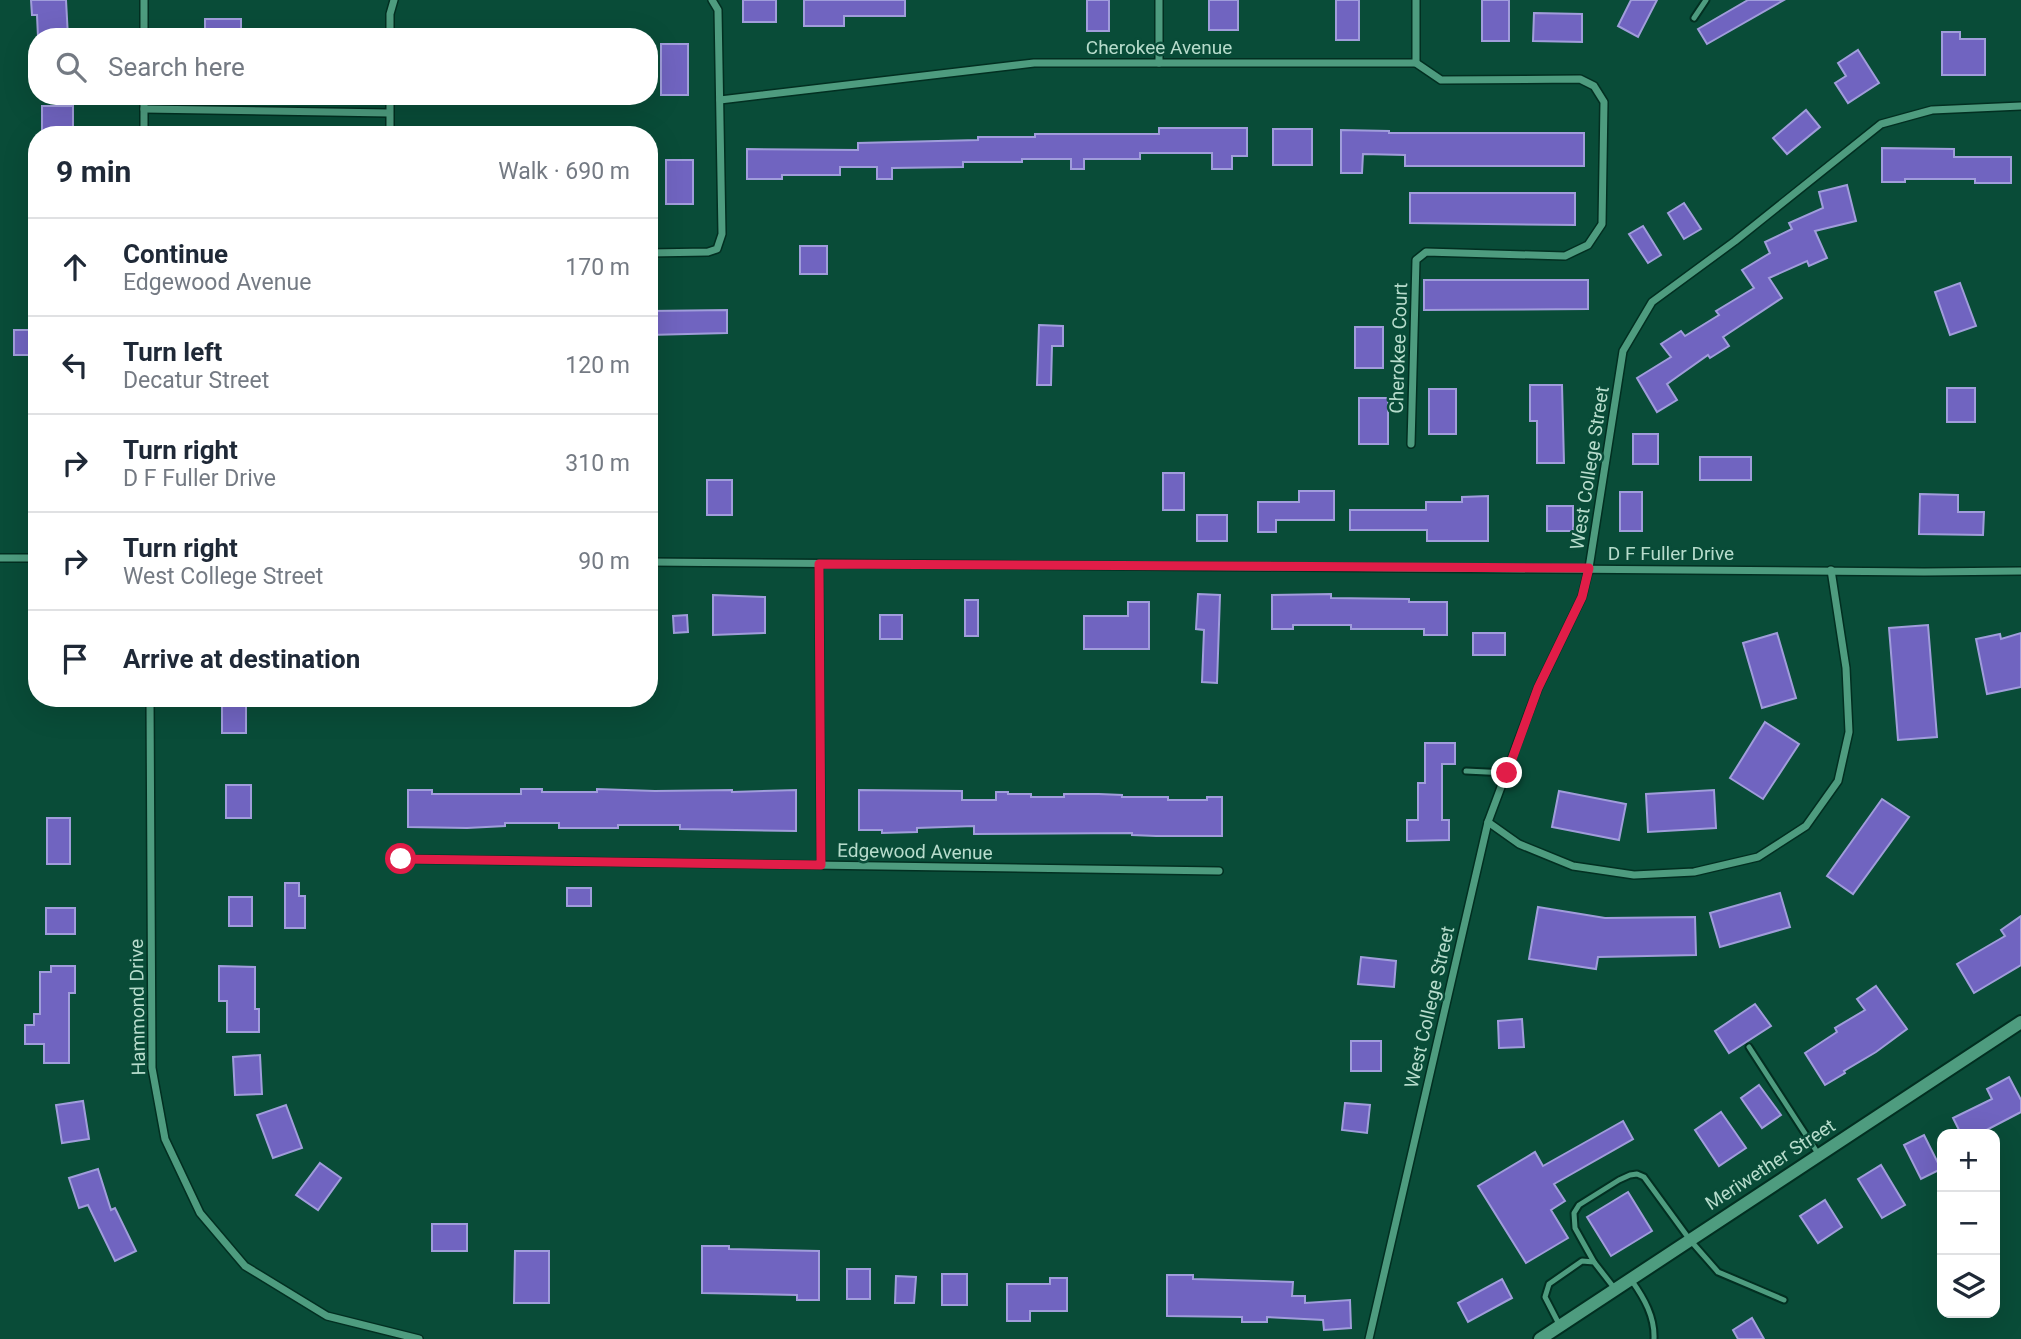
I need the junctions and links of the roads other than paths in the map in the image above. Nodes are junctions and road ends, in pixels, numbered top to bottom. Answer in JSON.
{"nodes":[{"id":1,"x":144,"y":0,"type":"edge"},
{"id":2,"x":394,"y":0,"type":"edge"},
{"id":3,"x":712,"y":0,"type":"edge"},
{"id":4,"x":1159,"y":0,"type":"edge"},
{"id":5,"x":1416,"y":0,"type":"edge"},
{"id":6,"x":1706,"y":0,"type":"edge"},
{"id":7,"x":1694,"y":18,"type":"dead end"},
{"id":8,"x":144,"y":28,"type":"edge"},
{"id":9,"x":390,"y":28,"type":"edge"},
{"id":10,"x":1159,"y":63,"type":"junction"},
{"id":11,"x":1416,"y":63,"type":"junction"},
{"id":12,"x":1594,"y":86,"type":"joint"},
{"id":13,"x":720,"y":100,"type":"junction"},
{"id":14,"x":144,"y":105,"type":"edge"},
{"id":15,"x":390,"y":105,"type":"edge"},
{"id":16,"x":2021,"y":106,"type":"edge"},
{"id":17,"x":144,"y":109,"type":"junction"},
{"id":18,"x":390,"y":113,"type":"junction"},
{"id":19,"x":144,"y":126,"type":"edge"},
{"id":20,"x":390,"y":126,"type":"edge"},
{"id":21,"x":658,"y":253,"type":"edge"},
{"id":22,"x":1411,"y":444,"type":"dead end"},
{"id":23,"x":0,"y":558,"type":"edge"},
{"id":24,"x":28,"y":558,"type":"edge"},
{"id":25,"x":658,"y":562,"type":"edge"},
{"id":26,"x":819,"y":564,"type":"junction"},
{"id":27,"x":1589,"y":568,"type":"junction"},
{"id":28,"x":1831,"y":570,"type":"junction"},
{"id":29,"x":2021,"y":570,"type":"edge"},
{"id":30,"x":150,"y":707,"type":"edge"},
{"id":31,"x":1466,"y":771,"type":"dead end"},
{"id":32,"x":1507,"y":773,"type":"junction"},
{"id":33,"x":1488,"y":822,"type":"junction"},
{"id":34,"x":401,"y":859,"type":"dead end"},
{"id":35,"x":821,"y":865,"type":"junction"},
{"id":36,"x":1219,"y":871,"type":"dead end"},
{"id":37,"x":2021,"y":1022,"type":"edge"},
{"id":38,"x":1749,"y":1047,"type":"dead end"},
{"id":39,"x":1819,"y":1155,"type":"junction"},
{"id":40,"x":1690,"y":1240,"type":"junction"},
{"id":41,"x":1594,"y":1262,"type":"junction"},
{"id":42,"x":1631,"y":1279,"type":"junction"},
{"id":43,"x":1615,"y":1290,"type":"junction"},
{"id":44,"x":1784,"y":1300,"type":"dead end"},
{"id":45,"x":1560,"y":1326,"type":"junction"},
{"id":46,"x":419,"y":1339,"type":"edge"},
{"id":47,"x":1369,"y":1339,"type":"edge"},
{"id":48,"x":1540,"y":1339,"type":"edge"},
{"id":49,"x":1654,"y":1339,"type":"edge"}],
"edges":[{"from":1,"to":8,"type":"street"},
{"from":2,"to":9,"type":"street"},
{"from":3,"to":13,"type":"street"},
{"from":4,"to":10,"type":"street"},
{"from":5,"to":11,"type":"street"},
{"from":6,"to":7,"type":"lane"},
{"from":10,"to":11,"type":"street","name":"Cherokee Avenue"},
{"from":10,"to":13,"type":"street","name":"Cherokee Avenue"},
{"from":11,"to":12,"type":"street","name":"Cherokee Avenue"},
{"from":12,"to":22,"type":"street","name":"Cherokee Court"},
{"from":13,"to":21,"type":"street"},
{"from":14,"to":17,"type":"street"},
{"from":15,"to":18,"type":"street"},
{"from":16,"to":27,"type":"street","name":"West College Street"},
{"from":17,"to":18,"type":"street"},
{"from":17,"to":19,"type":"street"},
{"from":18,"to":20,"type":"street"},
{"from":23,"to":24,"type":"street"},
{"from":25,"to":26,"type":"street","name":"D F Fuller Drive"},
{"from":26,"to":27,"type":"street","name":"D F Fuller Drive"},
{"from":26,"to":35,"type":"street"},
{"from":27,"to":28,"type":"street","name":"D F Fuller Drive"},
{"from":27,"to":32,"type":"street","name":"West College Street"},
{"from":28,"to":29,"type":"street","name":"D F Fuller Drive"},
{"from":28,"to":33,"type":"street"},
{"from":30,"to":46,"type":"street","name":"Hammond Drive"},
{"from":31,"to":32,"type":"lane"},
{"from":32,"to":33,"type":"street","name":"West College Street"},
{"from":33,"to":47,"type":"street","name":"West College Street"},
{"from":34,"to":35,"type":"street","name":"Edgewood Avenue"},
{"from":35,"to":36,"type":"street","name":"Edgewood Avenue"},
{"from":37,"to":39,"type":"street","name":"Meriwether Street"},
{"from":38,"to":39,"type":"lane"},
{"from":39,"to":40,"type":"street","name":"Meriwether Street"},
{"from":40,"to":41,"type":"lane"},
{"from":40,"to":42,"type":"street","name":"Meriwether Street"},
{"from":40,"to":44,"type":"lane"},
{"from":41,"to":43,"type":"lane"},
{"from":41,"to":45,"type":"lane"},
{"from":42,"to":43,"type":"street","name":"Meriwether Street"},
{"from":42,"to":49,"type":"lane"},
{"from":43,"to":45,"type":"street","name":"Meriwether Street"},
{"from":45,"to":48,"type":"street","name":"Meriwether Street"}]}
